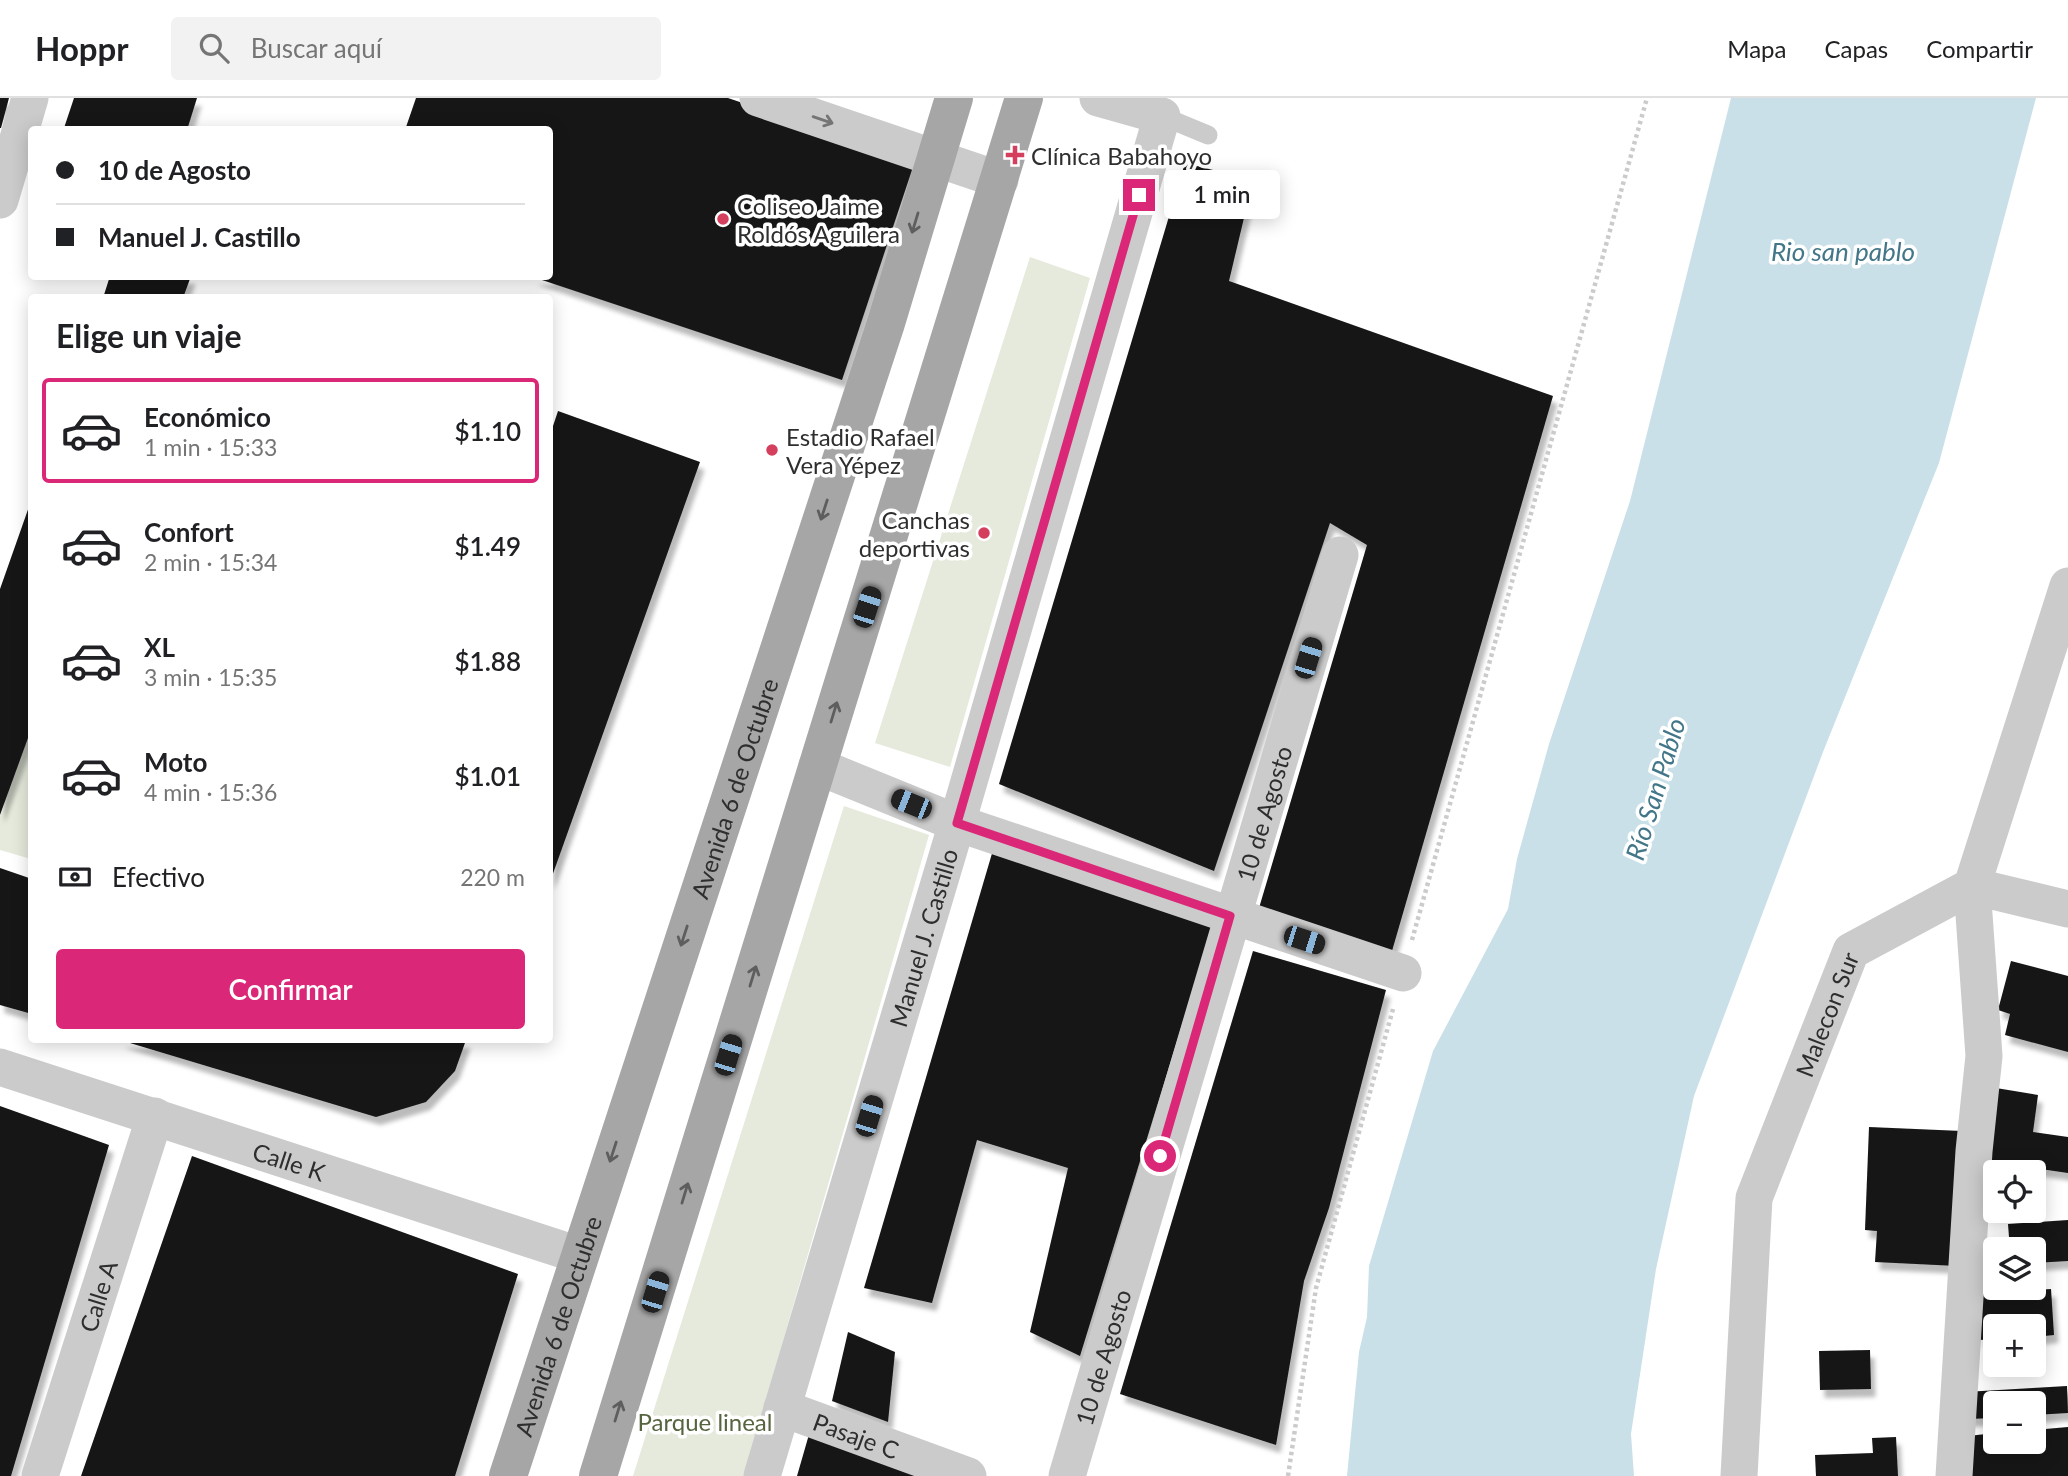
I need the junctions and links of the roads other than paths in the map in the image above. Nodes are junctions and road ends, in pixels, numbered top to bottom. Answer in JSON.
{"nodes":[{"id":1,"x":30,"y":98,"type":"edge"},
{"id":2,"x":758,"y":98,"type":"edge"},
{"id":3,"x":954,"y":98,"type":"edge"},
{"id":4,"x":1024,"y":98,"type":"edge"},
{"id":5,"x":1098,"y":98,"type":"edge"},
{"id":6,"x":1162,"y":116,"type":"junction"},
{"id":7,"x":1209,"y":135,"type":"dead end"},
{"id":8,"x":935,"y":158,"type":"junction"},
{"id":9,"x":1000,"y":180,"type":"junction"},
{"id":10,"x":0,"y":200,"type":"edge"},
{"id":11,"x":1340,"y":555,"type":"dead end"},
{"id":12,"x":2068,"y":586,"type":"edge"},
{"id":13,"x":817,"y":766,"type":"junction"},
{"id":14,"x":957,"y":823,"type":"junction"},
{"id":15,"x":1972,"y":886,"type":"junction"},
{"id":16,"x":2068,"y":909,"type":"edge"},
{"id":17,"x":1230,"y":916,"type":"junction"},
{"id":18,"x":1403,"y":973,"type":"road end"},
{"id":19,"x":0,"y":1067,"type":"edge"},
{"id":20,"x":155,"y":1116,"type":"junction"},
{"id":21,"x":579,"y":1255,"type":"junction"},
{"id":22,"x":782,"y":1408,"type":"junction"},
{"id":23,"x":40,"y":1476,"type":"edge"},
{"id":24,"x":508,"y":1476,"type":"edge"},
{"id":25,"x":598,"y":1476,"type":"edge"},
{"id":26,"x":762,"y":1476,"type":"edge"},
{"id":27,"x":968,"y":1476,"type":"edge"},
{"id":28,"x":1067,"y":1476,"type":"edge"},
{"id":29,"x":1739,"y":1476,"type":"edge"},
{"id":30,"x":1954,"y":1476,"type":"edge"}],
"edges":[{"from":1,"to":10,"type":"street"},
{"from":2,"to":8,"type":"street","one_way":true},
{"from":3,"to":8,"type":"main road","name":"Avenida 6 de Octubre"},
{"from":4,"to":9,"type":"main road"},
{"from":5,"to":6,"type":"street"},
{"from":6,"to":7,"type":"lane"},
{"from":6,"to":14,"type":"street","name":"Manuel J. Castillo"},
{"from":8,"to":9,"type":"street"},
{"from":8,"to":21,"type":"main road","name":"Avenida 6 de Octubre","one_way":true},
{"from":13,"to":9,"type":"main road","one_way":true},
{"from":11,"to":17,"type":"street","name":"10 de Agosto"},
{"from":12,"to":15,"type":"street"},
{"from":13,"to":14,"type":"street"},
{"from":25,"to":13,"type":"main road","one_way":true},
{"from":14,"to":17,"type":"street"},
{"from":14,"to":22,"type":"street","name":"Manuel J. Castillo"},
{"from":15,"to":16,"type":"street"},
{"from":15,"to":29,"type":"street","name":"Malecon Sur"},
{"from":15,"to":30,"type":"street"},
{"from":17,"to":18,"type":"street"},
{"from":17,"to":28,"type":"street","name":"10 de Agosto"},
{"from":19,"to":20,"type":"street","name":"Calle K"},
{"from":20,"to":21,"type":"street","name":"Calle K"},
{"from":20,"to":23,"type":"street","name":"Calle A"},
{"from":21,"to":24,"type":"main road","name":"Avenida 6 de Octubre"},
{"from":22,"to":26,"type":"street","name":"Manuel J. Castillo"},
{"from":22,"to":27,"type":"street","name":"Pasaje C"}]}
